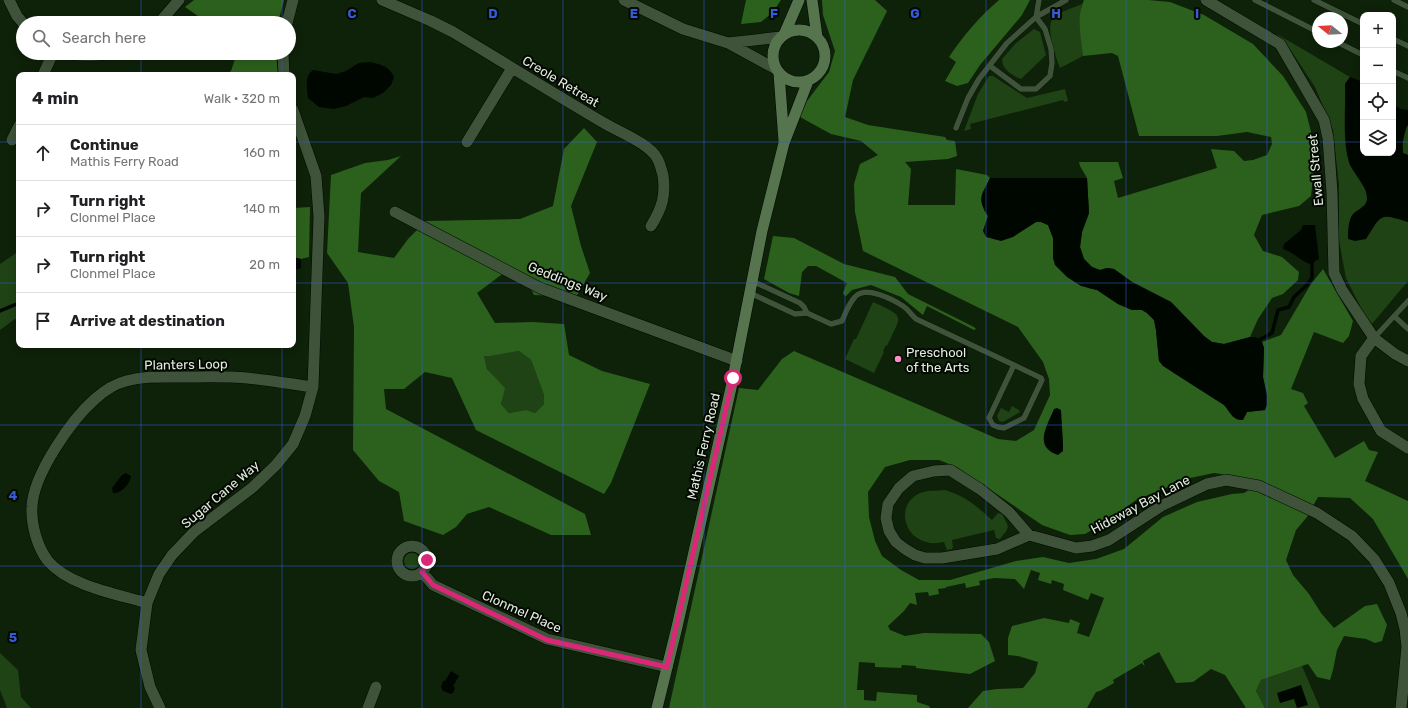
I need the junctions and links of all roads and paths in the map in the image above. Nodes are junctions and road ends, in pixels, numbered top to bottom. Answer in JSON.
{"nodes":[{"id":1,"x":9,"y":0,"type":"edge"},
{"id":2,"x":179,"y":0,"type":"edge"},
{"id":3,"x":293,"y":0,"type":"edge"},
{"id":4,"x":382,"y":0,"type":"edge"},
{"id":5,"x":624,"y":0,"type":"edge"},
{"id":6,"x":799,"y":0,"type":"edge"},
{"id":7,"x":812,"y":0,"type":"edge"},
{"id":8,"x":1039,"y":0,"type":"edge"},
{"id":9,"x":1066,"y":0,"type":"edge"},
{"id":10,"x":1206,"y":0,"type":"edge"},
{"id":11,"x":1255,"y":0,"type":"edge"},
{"id":12,"x":1314,"y":0,"type":"edge"},
{"id":13,"x":1394,"y":0,"type":"edge"},
{"id":14,"x":1408,"y":7,"type":"edge"},
{"id":15,"x":16,"y":16,"type":"edge"},
{"id":16,"x":165,"y":16,"type":"edge"},
{"id":17,"x":289,"y":16,"type":"edge"},
{"id":18,"x":1036,"y":17,"type":"junction"},
{"id":19,"x":1360,"y":23,"type":"edge"},
{"id":20,"x":1312,"y":29,"type":"edge"},
{"id":21,"x":783,"y":36,"type":"junction"},
{"id":22,"x":818,"y":37,"type":"junction"},
{"id":23,"x":1396,"y":40,"type":"edge"},
{"id":24,"x":728,"y":43,"type":"junction"},
{"id":25,"x":1408,"y":46,"type":"edge"},
{"id":26,"x":1348,"y":48,"type":"edge"},
{"id":27,"x":1360,"y":54,"type":"edge"},
{"id":28,"x":50,"y":60,"type":"edge"},
{"id":29,"x":283,"y":60,"type":"edge"},
{"id":30,"x":990,"y":66,"type":"junction"},
{"id":31,"x":512,"y":68,"type":"junction"},
{"id":32,"x":777,"y":71,"type":"junction"},
{"id":33,"x":44,"y":72,"type":"edge"},
{"id":34,"x":284,"y":72,"type":"edge"},
{"id":35,"x":1396,"y":72,"type":"edge"},
{"id":36,"x":1408,"y":78,"type":"edge"},
{"id":37,"x":808,"y":81,"type":"junction"},
{"id":38,"x":296,"y":119,"type":"edge"},
{"id":39,"x":956,"y":128,"type":"dead end"},
{"id":40,"x":16,"y":132,"type":"edge"},
{"id":41,"x":12,"y":140,"type":"dead end"},
{"id":42,"x":467,"y":142,"type":"dead end"},
{"id":43,"x":784,"y":143,"type":"junction"},
{"id":44,"x":394,"y":212,"type":"dead end"},
{"id":45,"x":651,"y":226,"type":"dead end"},
{"id":46,"x":752,"y":281,"type":"junction"},
{"id":47,"x":750,"y":293,"type":"junction"},
{"id":48,"x":1408,"y":301,"type":"edge"},
{"id":49,"x":807,"y":313,"type":"junction"},
{"id":50,"x":1394,"y":316,"type":"junction"},
{"id":51,"x":1408,"y":330,"type":"edge"},
{"id":52,"x":1374,"y":338,"type":"junction"},
{"id":53,"x":737,"y":361,"type":"junction"},
{"id":54,"x":1408,"y":361,"type":"edge"},
{"id":55,"x":1014,"y":365,"type":"junction"},
{"id":56,"x":313,"y":387,"type":"junction"},
{"id":57,"x":1408,"y":448,"type":"edge"},
{"id":58,"x":1029,"y":535,"type":"junction"},
{"id":59,"x":422,"y":572,"type":"dead end"},
{"id":60,"x":147,"y":603,"type":"junction"},
{"id":61,"x":667,"y":667,"type":"junction"},
{"id":62,"x":376,"y":687,"type":"dead end"},
{"id":63,"x":160,"y":708,"type":"edge"},
{"id":64,"x":368,"y":708,"type":"edge"},
{"id":65,"x":657,"y":708,"type":"edge"},
{"id":66,"x":1400,"y":708,"type":"edge"}],
"edges":[{"from":1,"to":15,"type":"street"},
{"from":2,"to":16,"type":"street"},
{"from":3,"to":17,"type":"street"},
{"from":4,"to":31,"type":"street","name":"Creole Retreat"},
{"from":5,"to":24,"type":"street"},
{"from":6,"to":21,"type":"main road"},
{"from":7,"to":22,"type":"main road"},
{"from":8,"to":18,"type":"lane"},
{"from":9,"to":18,"type":"lane"},
{"from":10,"to":52,"type":"street","name":"Ewall Street"},
{"from":11,"to":20,"type":"lane"},
{"from":12,"to":19,"type":"lane"},
{"from":13,"to":14,"type":"lane"},
{"from":18,"to":30,"type":"lane"},
{"from":18,"to":30,"type":"lane"},
{"from":21,"to":22,"type":"main road"},
{"from":21,"to":24,"type":"street"},
{"from":21,"to":32,"type":"main road"},
{"from":22,"to":37,"type":"main road"},
{"from":23,"to":25,"type":"lane"},
{"from":24,"to":32,"type":"street"},
{"from":26,"to":27,"type":"lane"},
{"from":28,"to":33,"type":"street"},
{"from":29,"to":34,"type":"street"},
{"from":30,"to":39,"type":"lane"},
{"from":31,"to":42,"type":"street"},
{"from":31,"to":45,"type":"street","name":"Creole Retreat"},
{"from":32,"to":37,"type":"main road"},
{"from":32,"to":43,"type":"main road","name":"Mathis Ferry Road"},
{"from":35,"to":36,"type":"lane"},
{"from":37,"to":43,"type":"main road","name":"Mathis Ferry Road"},
{"from":38,"to":56,"type":"street","name":"Sugar Cane Way"},
{"from":40,"to":41,"type":"street"},
{"from":43,"to":46,"type":"main road","name":"Mathis Ferry Road"},
{"from":44,"to":53,"type":"street","name":"Geddings Way"},
{"from":46,"to":47,"type":"main road","name":"Mathis Ferry Road"},
{"from":46,"to":49,"type":"lane"},
{"from":47,"to":49,"type":"lane"},
{"from":47,"to":53,"type":"main road","name":"Mathis Ferry Road"},
{"from":48,"to":50,"type":"lane"},
{"from":49,"to":55,"type":"lane"},
{"from":50,"to":51,"type":"lane"},
{"from":50,"to":52,"type":"lane"},
{"from":52,"to":54,"type":"street","name":"Ewall Street"},
{"from":52,"to":57,"type":"street"},
{"from":53,"to":61,"type":"main road","name":"Mathis Ferry Road"},
{"from":55,"to":55,"type":"lane"},
{"from":56,"to":60,"type":"street","name":"Sugar Cane Way"},
{"from":56,"to":60,"type":"street","name":"Planters Loop"},
{"from":58,"to":58,"type":"street"},
{"from":58,"to":66,"type":"street","name":"Hideway Bay Lane"},
{"from":59,"to":61,"type":"street","name":"Clonmel Place"},
{"from":60,"to":63,"type":"street","name":"Sugar Cane Way"},
{"from":61,"to":65,"type":"main road","name":"Mathis Ferry Road"},
{"from":62,"to":64,"type":"street"}]}
